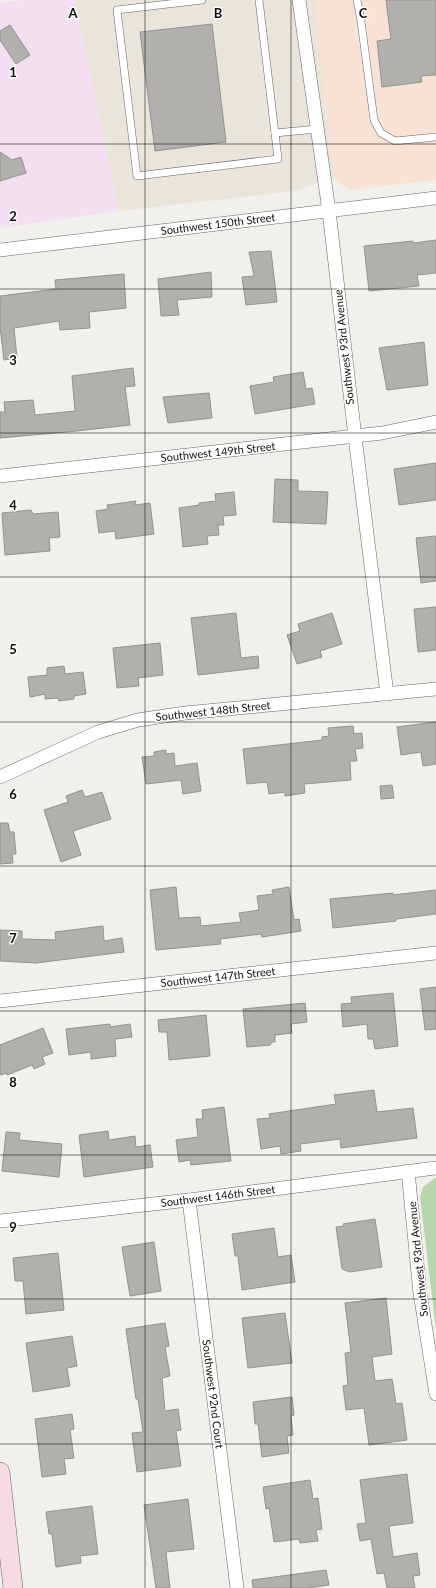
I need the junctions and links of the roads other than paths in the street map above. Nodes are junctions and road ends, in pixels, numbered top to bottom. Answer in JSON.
{"nodes":[{"id":1,"x":202,"y":0,"type":"edge"},
{"id":2,"x":259,"y":0,"type":"edge"},
{"id":3,"x":299,"y":0,"type":"edge"},
{"id":4,"x":357,"y":0,"type":"edge"},
{"id":5,"x":317,"y":129,"type":"junction"},
{"id":6,"x":275,"y":133,"type":"junction"},
{"id":7,"x":436,"y":137,"type":"edge"},
{"id":8,"x":436,"y":198,"type":"edge"},
{"id":9,"x":329,"y":211,"type":"junction"},
{"id":10,"x":0,"y":250,"type":"edge"},
{"id":11,"x":436,"y":422,"type":"edge"},
{"id":12,"x":355,"y":436,"type":"junction"},
{"id":13,"x":0,"y":476,"type":"edge"},
{"id":14,"x":436,"y":689,"type":"edge"},
{"id":15,"x":387,"y":694,"type":"junction"},
{"id":16,"x":0,"y":776,"type":"edge"},
{"id":17,"x":436,"y":953,"type":"edge"},
{"id":18,"x":0,"y":1001,"type":"edge"},
{"id":19,"x":436,"y":1168,"type":"edge"},
{"id":20,"x":408,"y":1172,"type":"junction"},
{"id":21,"x":189,"y":1200,"type":"junction"},
{"id":22,"x":0,"y":1220,"type":"edge"},
{"id":23,"x":436,"y":1394,"type":"edge"},
{"id":24,"x":0,"y":1472,"type":"edge"},
{"id":25,"x":12,"y":1588,"type":"edge"},
{"id":26,"x":237,"y":1588,"type":"edge"}],
"edges":[{"from":1,"to":6,"type":"lane"},
{"from":2,"to":6,"type":"lane"},
{"from":3,"to":5,"type":"street","name":"Southwest 93rd Avenue"},
{"from":4,"to":7,"type":"lane"},
{"from":5,"to":6,"type":"lane"},
{"from":5,"to":9,"type":"street","name":"Southwest 93rd Avenue"},
{"from":8,"to":9,"type":"street","name":"Southwest 150th Street"},
{"from":9,"to":10,"type":"street","name":"Southwest 150th Street"},
{"from":9,"to":12,"type":"street","name":"Southwest 93rd Avenue"},
{"from":11,"to":12,"type":"street","name":"Southwest 149th Street"},
{"from":12,"to":13,"type":"street","name":"Southwest 149th Street"},
{"from":12,"to":15,"type":"street","name":"Southwest 93rd Avenue"},
{"from":14,"to":15,"type":"street","name":"Southwest 148th Street"},
{"from":15,"to":16,"type":"street","name":"Southwest 148th Street"},
{"from":17,"to":18,"type":"street","name":"Southwest 147th Street"},
{"from":19,"to":20,"type":"street","name":"Southwest 146th Street"},
{"from":20,"to":21,"type":"street","name":"Southwest 146th Street"},
{"from":20,"to":23,"type":"street","name":"Southwest 93rd Avenue"},
{"from":21,"to":22,"type":"street","name":"Southwest 146th Street"},
{"from":21,"to":26,"type":"street","name":"Southwest 92nd Court"},
{"from":24,"to":25,"type":"street"}]}
